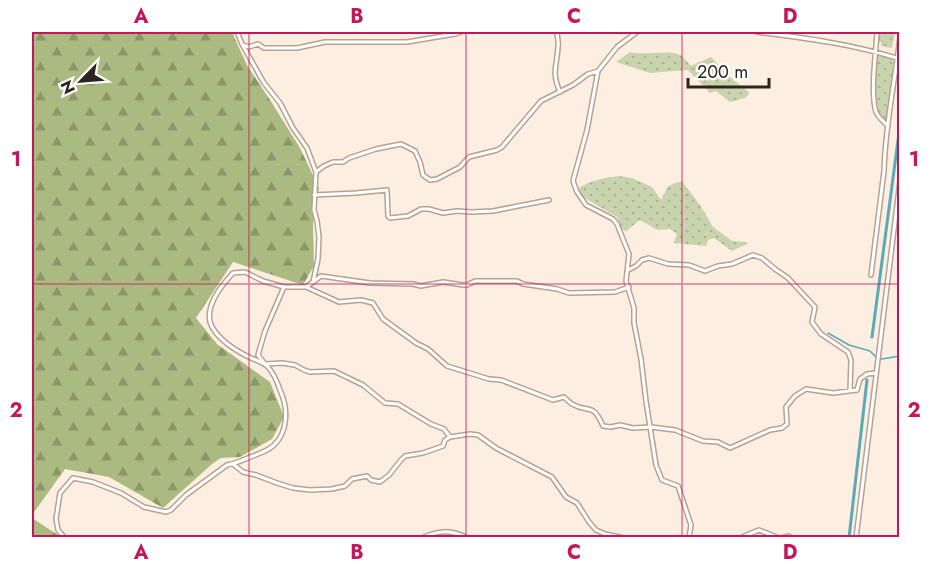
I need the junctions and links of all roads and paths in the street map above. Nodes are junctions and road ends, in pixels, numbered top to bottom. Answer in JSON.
{"nodes":[{"id":1,"x":237,"y":32,"type":"edge"},
{"id":2,"x":461,"y":32,"type":"edge"},
{"id":3,"x":557,"y":32,"type":"edge"},
{"id":4,"x":637,"y":32,"type":"edge"},
{"id":5,"x":757,"y":32,"type":"edge"},
{"id":6,"x":800,"y":32,"type":"edge"},
{"id":7,"x":877,"y":32,"type":"edge"},
{"id":8,"x":799,"y":37,"type":"junction"},
{"id":9,"x":900,"y":37,"type":"edge"},
{"id":10,"x":242,"y":44,"type":"junction"},
{"id":11,"x":876,"y":52,"type":"junction"},
{"id":12,"x":898,"y":59,"type":"edge"},
{"id":13,"x":598,"y":71,"type":"junction"},
{"id":14,"x":560,"y":92,"type":"junction"},
{"id":15,"x":888,"y":126,"type":"junction"},
{"id":16,"x":315,"y":172,"type":"junction"},
{"id":17,"x":900,"y":181,"type":"edge"},
{"id":18,"x":314,"y":195,"type":"junction"},
{"id":19,"x":549,"y":201,"type":"dead end"},
{"id":20,"x":628,"y":270,"type":"junction"},
{"id":21,"x":871,"y":275,"type":"dead end"},
{"id":22,"x":313,"y":282,"type":"junction"},
{"id":23,"x":284,"y":287,"type":"junction"},
{"id":24,"x":306,"y":287,"type":"junction"},
{"id":25,"x":629,"y":287,"type":"junction"},
{"id":26,"x":265,"y":364,"type":"junction"},
{"id":27,"x":876,"y":373,"type":"junction"},
{"id":28,"x":850,"y":391,"type":"junction"},
{"id":29,"x":651,"y":427,"type":"junction"},
{"id":30,"x":450,"y":438,"type":"junction"},
{"id":31,"x":233,"y":464,"type":"junction"},
{"id":32,"x":65,"y":537,"type":"edge"},
{"id":33,"x":422,"y":537,"type":"edge"},
{"id":34,"x":466,"y":537,"type":"edge"},
{"id":35,"x":624,"y":537,"type":"edge"},
{"id":36,"x":689,"y":537,"type":"edge"},
{"id":37,"x":740,"y":537,"type":"edge"},
{"id":38,"x":781,"y":537,"type":"edge"},
{"id":39,"x":791,"y":537,"type":"edge"},
{"id":40,"x":856,"y":537,"type":"edge"}],
"edges":[{"from":1,"to":10,"type":"street"},
{"from":2,"to":10,"type":"street"},
{"from":3,"to":14,"type":"street"},
{"from":4,"to":13,"type":"street"},
{"from":5,"to":8,"type":"street"},
{"from":6,"to":8,"type":"street"},
{"from":7,"to":11,"type":"street"},
{"from":8,"to":11,"type":"street"},
{"from":9,"to":12,"type":"street"},
{"from":10,"to":16,"type":"street"},
{"from":11,"to":12,"type":"street"},
{"from":11,"to":15,"type":"street"},
{"from":12,"to":15,"type":"street"},
{"from":13,"to":14,"type":"street"},
{"from":13,"to":20,"type":"street"},
{"from":14,"to":16,"type":"street"},
{"from":15,"to":21,"type":"street"},
{"from":16,"to":18,"type":"street"},
{"from":17,"to":27,"type":"street"},
{"from":18,"to":19,"type":"street"},
{"from":18,"to":22,"type":"street"},
{"from":20,"to":25,"type":"street"},
{"from":20,"to":28,"type":"street"},
{"from":22,"to":24,"type":"street"},
{"from":22,"to":25,"type":"street"},
{"from":23,"to":24,"type":"street"},
{"from":23,"to":26,"type":"street"},
{"from":23,"to":26,"type":"street"},
{"from":24,"to":29,"type":"street"},
{"from":25,"to":29,"type":"street"},
{"from":26,"to":30,"type":"street"},
{"from":26,"to":31,"type":"street"},
{"from":27,"to":28,"type":"street"},
{"from":27,"to":40,"type":"street"},
{"from":28,"to":29,"type":"street"},
{"from":29,"to":36,"type":"street"},
{"from":30,"to":31,"type":"street"},
{"from":30,"to":35,"type":"street"},
{"from":31,"to":32,"type":"street"},
{"from":33,"to":34,"type":"street"},
{"from":37,"to":38,"type":"street"},
{"from":38,"to":39,"type":"street"}]}
